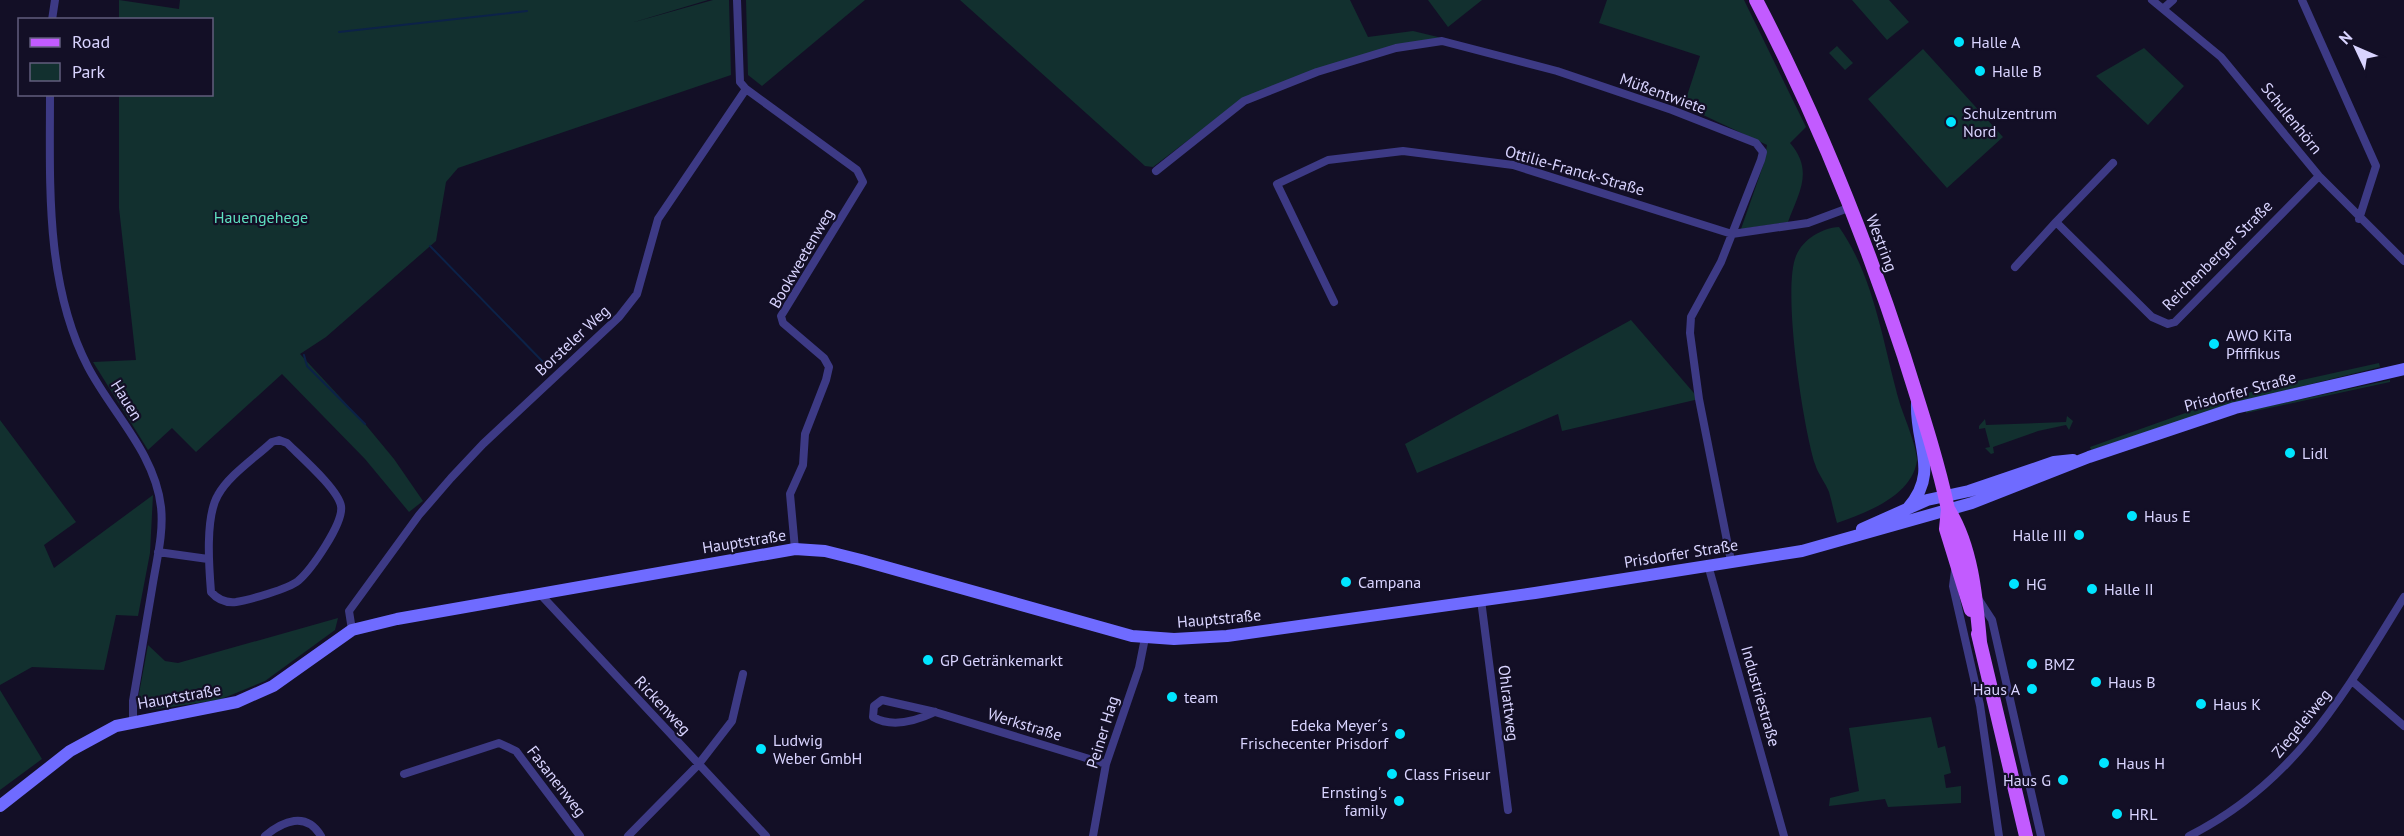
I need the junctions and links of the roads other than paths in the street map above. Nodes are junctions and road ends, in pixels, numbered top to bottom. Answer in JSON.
{"nodes":[{"id":1,"x":56,"y":0,"type":"edge"},
{"id":2,"x":737,"y":0,"type":"edge"},
{"id":3,"x":1756,"y":0,"type":"edge"},
{"id":4,"x":2152,"y":0,"type":"edge"},
{"id":5,"x":2173,"y":0,"type":"edge"},
{"id":6,"x":2302,"y":0,"type":"edge"},
{"id":7,"x":2164,"y":8,"type":"junction"},
{"id":8,"x":52,"y":18,"type":"edge"},
{"id":9,"x":746,"y":89,"type":"junction"},
{"id":10,"x":50,"y":96,"type":"edge"},
{"id":11,"x":2113,"y":163,"type":"dead end"},
{"id":12,"x":1156,"y":171,"type":"dead end"},
{"id":13,"x":2319,"y":176,"type":"junction"},
{"id":14,"x":1851,"y":207,"type":"junction"},
{"id":15,"x":2359,"y":219,"type":"junction"},
{"id":16,"x":2056,"y":222,"type":"junction"},
{"id":17,"x":1732,"y":234,"type":"junction"},
{"id":18,"x":2404,"y":261,"type":"edge"},
{"id":19,"x":2015,"y":267,"type":"dead end"},
{"id":20,"x":1334,"y":302,"type":"dead end"},
{"id":21,"x":2404,"y":369,"type":"edge"},
{"id":22,"x":1917,"y":398,"type":"junction"},
{"id":23,"x":1947,"y":502,"type":"junction"},
{"id":24,"x":1907,"y":509,"type":"junction"},
{"id":25,"x":1832,"y":544,"type":"junction"},
{"id":26,"x":795,"y":549,"type":"junction"},
{"id":27,"x":158,"y":552,"type":"junction"},
{"id":28,"x":208,"y":559,"type":"junction"},
{"id":29,"x":1731,"y":561,"type":"junction"},
{"id":30,"x":1956,"y":562,"type":"junction"},
{"id":31,"x":1708,"y":565,"type":"junction"},
{"id":32,"x":1534,"y":593,"type":"joint"},
{"id":33,"x":540,"y":594,"type":"junction"},
{"id":34,"x":1976,"y":594,"type":"junction"},
{"id":35,"x":2404,"y":597,"type":"edge"},
{"id":36,"x":1481,"y":600,"type":"junction"},
{"id":37,"x":352,"y":630,"type":"junction"},
{"id":38,"x":1145,"y":638,"type":"junction"},
{"id":39,"x":1980,"y":642,"type":"junction"},
{"id":40,"x":743,"y":674,"type":"dead end"},
{"id":41,"x":2352,"y":681,"type":"junction"},
{"id":42,"x":934,"y":712,"type":"junction"},
{"id":43,"x":133,"y":721,"type":"junction"},
{"id":44,"x":2404,"y":726,"type":"edge"},
{"id":45,"x":1106,"y":764,"type":"junction"},
{"id":46,"x":698,"y":765,"type":"junction"},
{"id":47,"x":404,"y":774,"type":"dead end"},
{"id":48,"x":0,"y":806,"type":"edge"},
{"id":49,"x":1508,"y":810,"type":"dead end"},
{"id":50,"x":265,"y":836,"type":"edge"},
{"id":51,"x":321,"y":836,"type":"edge"},
{"id":52,"x":580,"y":836,"type":"edge"},
{"id":53,"x":628,"y":836,"type":"edge"},
{"id":54,"x":766,"y":836,"type":"edge"},
{"id":55,"x":1093,"y":836,"type":"edge"},
{"id":56,"x":1784,"y":836,"type":"edge"},
{"id":57,"x":1999,"y":836,"type":"edge"},
{"id":58,"x":2026,"y":836,"type":"edge"},
{"id":59,"x":2041,"y":836,"type":"edge"},
{"id":60,"x":2189,"y":836,"type":"edge"}],
"edges":[{"from":1,"to":8,"type":"street"},
{"from":2,"to":9,"type":"street"},
{"from":3,"to":14,"type":"main road","name":"Westring"},
{"from":4,"to":7,"type":"street","name":"Schulenhörn"},
{"from":5,"to":7,"type":"street"},
{"from":6,"to":15,"type":"street"},
{"from":7,"to":13,"type":"street","name":"Schulenhörn"},
{"from":9,"to":26,"type":"street","name":"Bookweetenweg"},
{"from":9,"to":37,"type":"street","name":"Borsteler Weg"},
{"from":10,"to":27,"type":"street","name":"Hauen"},
{"from":11,"to":16,"type":"street"},
{"from":12,"to":17,"type":"street","name":"Müßentwiete"},
{"from":13,"to":15,"type":"street","name":"Schulenhörn"},
{"from":13,"to":16,"type":"street","name":"Reichenberger Straße"},
{"from":14,"to":17,"type":"street","name":"Ottilie-Franck-Straße"},
{"from":14,"to":22,"type":"main road","name":"Westring"},
{"from":15,"to":18,"type":"street","name":"Schulenhörn"},
{"from":16,"to":19,"type":"street"},
{"from":17,"to":20,"type":"street","name":"Ottilie-Franck-Straße"},
{"from":17,"to":29,"type":"street","name":"Müßentwiete"},
{"from":21,"to":23,"type":"main road","name":"Prisdorfer Straße"},
{"from":22,"to":23,"type":"main road","name":"Westring"},
{"from":22,"to":24,"type":"main road"},
{"from":23,"to":24,"type":"main road","name":"Prisdorfer Straße"},
{"from":23,"to":25,"type":"main road","name":"Prisdorfer Straße"},
{"from":23,"to":30,"type":"main road","name":"Westring"},
{"from":23,"to":34,"type":"main road","name":"Westring"},
{"from":24,"to":25,"type":"main road","name":"Prisdorfer Straße"},
{"from":25,"to":29,"type":"main road","name":"Prisdorfer Straße"},
{"from":26,"to":33,"type":"main road","name":"Hauptstraße"},
{"from":26,"to":38,"type":"main road","name":"Hauptstraße"},
{"from":27,"to":28,"type":"street"},
{"from":27,"to":43,"type":"street","name":"Hauen"},
{"from":28,"to":28,"type":"street"},
{"from":29,"to":31,"type":"main road","name":"Prisdorfer Straße"},
{"from":30,"to":39,"type":"main road","name":"Westring"},
{"from":30,"to":57,"type":"street"},
{"from":31,"to":32,"type":"main road","name":"Prisdorfer Straße"},
{"from":31,"to":56,"type":"street","name":"Industriestraße"},
{"from":32,"to":36,"type":"main road","name":"Hauptstraße"},
{"from":33,"to":37,"type":"main road","name":"Hauptstraße"},
{"from":33,"to":46,"type":"street","name":"Rickenweg"},
{"from":34,"to":39,"type":"main road","name":"Westring"},
{"from":34,"to":59,"type":"street"},
{"from":35,"to":41,"type":"street","name":"Ziegeleiweg"},
{"from":36,"to":38,"type":"main road","name":"Hauptstraße"},
{"from":36,"to":49,"type":"street","name":"Ohlrattweg"},
{"from":37,"to":43,"type":"main road","name":"Hauptstraße"},
{"from":38,"to":45,"type":"street","name":"Peiner Hag"},
{"from":39,"to":58,"type":"main road","name":"Westring"},
{"from":40,"to":46,"type":"street"},
{"from":41,"to":44,"type":"street"},
{"from":41,"to":60,"type":"street","name":"Ziegeleiweg"},
{"from":42,"to":42,"type":"street","name":"Werkstraße"},
{"from":42,"to":45,"type":"street","name":"Werkstraße"},
{"from":43,"to":48,"type":"main road","name":"Hauptstraße"},
{"from":45,"to":55,"type":"street","name":"Peiner Hag"},
{"from":46,"to":53,"type":"street"},
{"from":46,"to":54,"type":"street","name":"Rickenweg"},
{"from":47,"to":52,"type":"street","name":"Fasanenweg"},
{"from":50,"to":51,"type":"street"}]}
